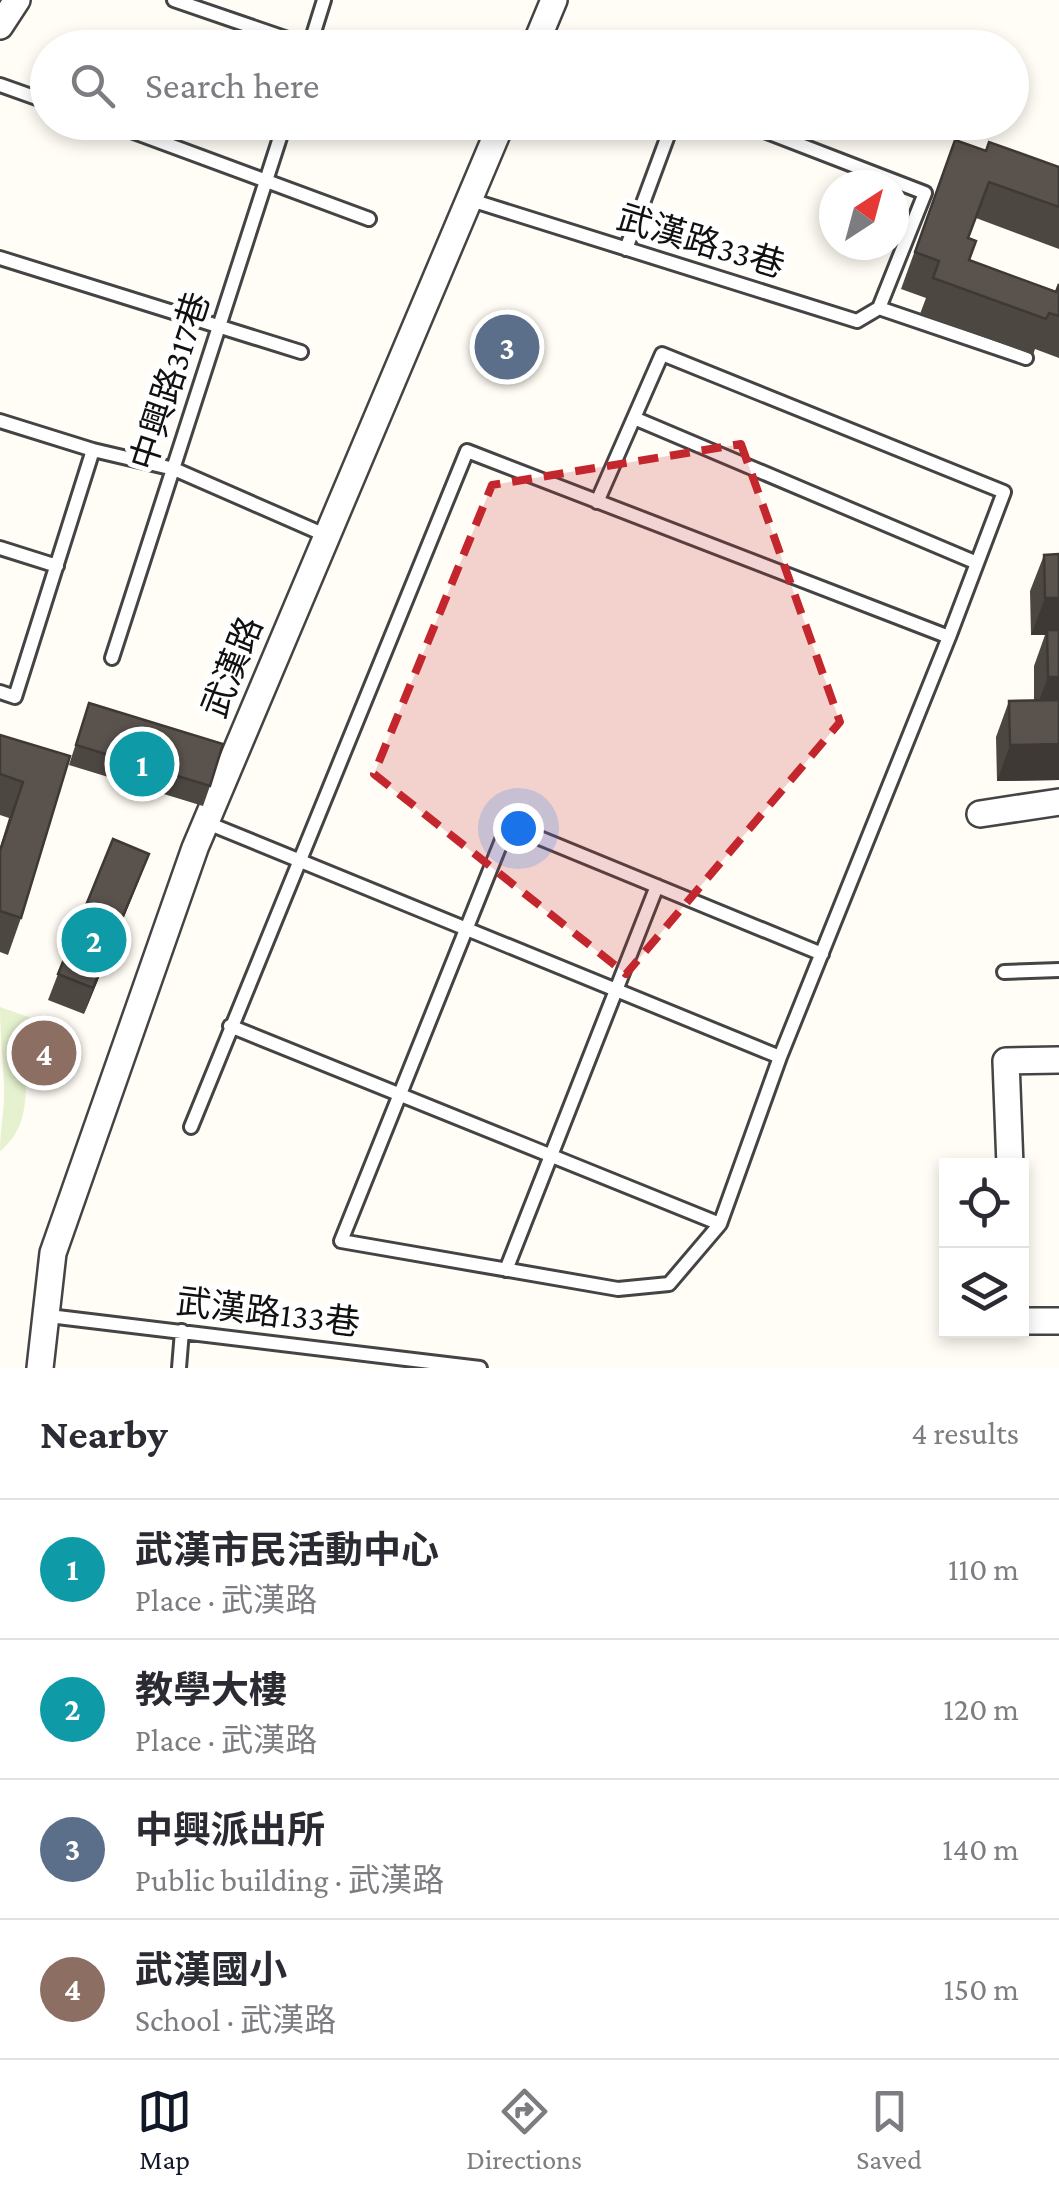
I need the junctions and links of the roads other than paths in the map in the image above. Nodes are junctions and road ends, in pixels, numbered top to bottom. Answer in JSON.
{"nodes":[{"id":1,"x":17,"y":0,"type":"edge"},
{"id":2,"x":174,"y":0,"type":"edge"},
{"id":3,"x":324,"y":0,"type":"edge"},
{"id":4,"x":554,"y":0,"type":"edge"},
{"id":5,"x":0,"y":26,"type":"edge"},
{"id":6,"x":261,"y":30,"type":"edge"},
{"id":7,"x":316,"y":30,"type":"edge"},
{"id":8,"x":544,"y":30,"type":"edge"},
{"id":9,"x":0,"y":85,"type":"edge"},
{"id":10,"x":30,"y":96,"type":"edge"},
{"id":11,"x":158,"y":140,"type":"edge"},
{"id":12,"x":279,"y":140,"type":"edge"},
{"id":13,"x":495,"y":140,"type":"edge"},
{"id":14,"x":666,"y":140,"type":"edge"},
{"id":15,"x":787,"y":140,"type":"edge"},
{"id":16,"x":267,"y":179,"type":"junction"},
{"id":17,"x":470,"y":200,"type":"junction"},
{"id":18,"x":369,"y":219,"type":"dead end"},
{"id":19,"x":626,"y":249,"type":"junction"},
{"id":20,"x":0,"y":258,"type":"edge"},
{"id":21,"x":880,"y":308,"type":"junction"},
{"id":22,"x":220,"y":326,"type":"junction"},
{"id":23,"x":302,"y":352,"type":"dead end"},
{"id":24,"x":1026,"y":358,"type":"dead end"},
{"id":25,"x":634,"y":418,"type":"junction"},
{"id":26,"x":0,"y":421,"type":"edge"},
{"id":27,"x":93,"y":450,"type":"junction"},
{"id":28,"x":174,"y":469,"type":"junction"},
{"id":29,"x":596,"y":502,"type":"junction"},
{"id":30,"x":324,"y":535,"type":"junction"},
{"id":31,"x":0,"y":548,"type":"edge"},
{"id":32,"x":978,"y":562,"type":"junction"},
{"id":33,"x":57,"y":566,"type":"junction"},
{"id":34,"x":949,"y":637,"type":"junction"},
{"id":35,"x":112,"y":658,"type":"dead end"},
{"id":36,"x":0,"y":692,"type":"edge"},
{"id":37,"x":1059,"y":802,"type":"edge"},
{"id":38,"x":980,"y":814,"type":"dead end"},
{"id":39,"x":205,"y":822,"type":"junction"},
{"id":40,"x":301,"y":861,"type":"junction"},
{"id":41,"x":656,"y":886,"type":"junction"},
{"id":42,"x":467,"y":929,"type":"junction"},
{"id":43,"x":822,"y":954,"type":"junction"},
{"id":44,"x":1059,"y":970,"type":"edge"},
{"id":45,"x":1004,"y":972,"type":"dead end"},
{"id":46,"x":615,"y":990,"type":"junction"},
{"id":47,"x":230,"y":1026,"type":"junction"},
{"id":48,"x":780,"y":1057,"type":"junction"},
{"id":49,"x":1059,"y":1060,"type":"edge"},
{"id":50,"x":402,"y":1096,"type":"junction"},
{"id":51,"x":191,"y":1127,"type":"dead end"},
{"id":52,"x":551,"y":1156,"type":"junction"},
{"id":53,"x":1010,"y":1158,"type":"edge"},
{"id":54,"x":720,"y":1224,"type":"junction"},
{"id":55,"x":506,"y":1270,"type":"junction"},
{"id":56,"x":49,"y":1316,"type":"junction"},
{"id":57,"x":1029,"y":1321,"type":"edge"},
{"id":58,"x":1059,"y":1321,"type":"edge"},
{"id":59,"x":182,"y":1332,"type":"junction"},
{"id":60,"x":40,"y":1368,"type":"edge"},
{"id":61,"x":179,"y":1368,"type":"edge"},
{"id":62,"x":480,"y":1368,"type":"edge"}],
"edges":[{"from":1,"to":5,"type":"street"},
{"from":2,"to":6,"type":"lane"},
{"from":3,"to":7,"type":"lane"},
{"from":4,"to":8,"type":"street"},
{"from":9,"to":10,"type":"lane"},
{"from":11,"to":16,"type":"lane"},
{"from":12,"to":16,"type":"lane","name":"中興路317巷"},
{"from":13,"to":17,"type":"street","name":"武漢路"},
{"from":14,"to":19,"type":"lane"},
{"from":15,"to":21,"type":"lane"},
{"from":16,"to":18,"type":"lane"},
{"from":16,"to":22,"type":"lane","name":"中興路317巷"},
{"from":17,"to":19,"type":"lane","name":"武漢路33巷"},
{"from":17,"to":30,"type":"street","name":"武漢路"},
{"from":19,"to":21,"type":"lane","name":"武漢路33巷"},
{"from":20,"to":22,"type":"lane"},
{"from":21,"to":24,"type":"lane","name":"武漢路33巷"},
{"from":22,"to":23,"type":"lane"},
{"from":22,"to":28,"type":"lane","name":"中興路317巷"},
{"from":25,"to":29,"type":"lane"},
{"from":25,"to":32,"type":"lane"},
{"from":25,"to":32,"type":"lane"},
{"from":26,"to":27,"type":"lane"},
{"from":27,"to":28,"type":"lane"},
{"from":27,"to":33,"type":"lane"},
{"from":28,"to":30,"type":"lane"},
{"from":28,"to":35,"type":"lane","name":"中興路317巷"},
{"from":29,"to":34,"type":"lane"},
{"from":29,"to":40,"type":"lane"},
{"from":30,"to":39,"type":"street","name":"武漢路"},
{"from":31,"to":33,"type":"lane"},
{"from":32,"to":34,"type":"lane"},
{"from":33,"to":36,"type":"lane"},
{"from":34,"to":43,"type":"lane"},
{"from":37,"to":38,"type":"street"},
{"from":39,"to":40,"type":"lane"},
{"from":39,"to":56,"type":"street","name":"武漢路"},
{"from":40,"to":42,"type":"lane"},
{"from":40,"to":47,"type":"lane"},
{"from":41,"to":42,"type":"lane"},
{"from":41,"to":43,"type":"lane"},
{"from":41,"to":46,"type":"lane"},
{"from":42,"to":46,"type":"lane"},
{"from":42,"to":50,"type":"lane"},
{"from":43,"to":48,"type":"lane"},
{"from":44,"to":45,"type":"lane"},
{"from":46,"to":48,"type":"lane"},
{"from":46,"to":52,"type":"lane"},
{"from":47,"to":50,"type":"lane"},
{"from":47,"to":51,"type":"lane"},
{"from":48,"to":54,"type":"lane"},
{"from":49,"to":53,"type":"street"},
{"from":50,"to":52,"type":"lane"},
{"from":50,"to":55,"type":"lane"},
{"from":52,"to":54,"type":"lane"},
{"from":52,"to":55,"type":"lane"},
{"from":54,"to":55,"type":"lane"},
{"from":56,"to":59,"type":"lane","name":"武漢路133巷"},
{"from":56,"to":60,"type":"street","name":"武漢路"},
{"from":57,"to":58,"type":"street"},
{"from":59,"to":61,"type":"lane"},
{"from":59,"to":62,"type":"lane","name":"武漢路133巷"}]}
